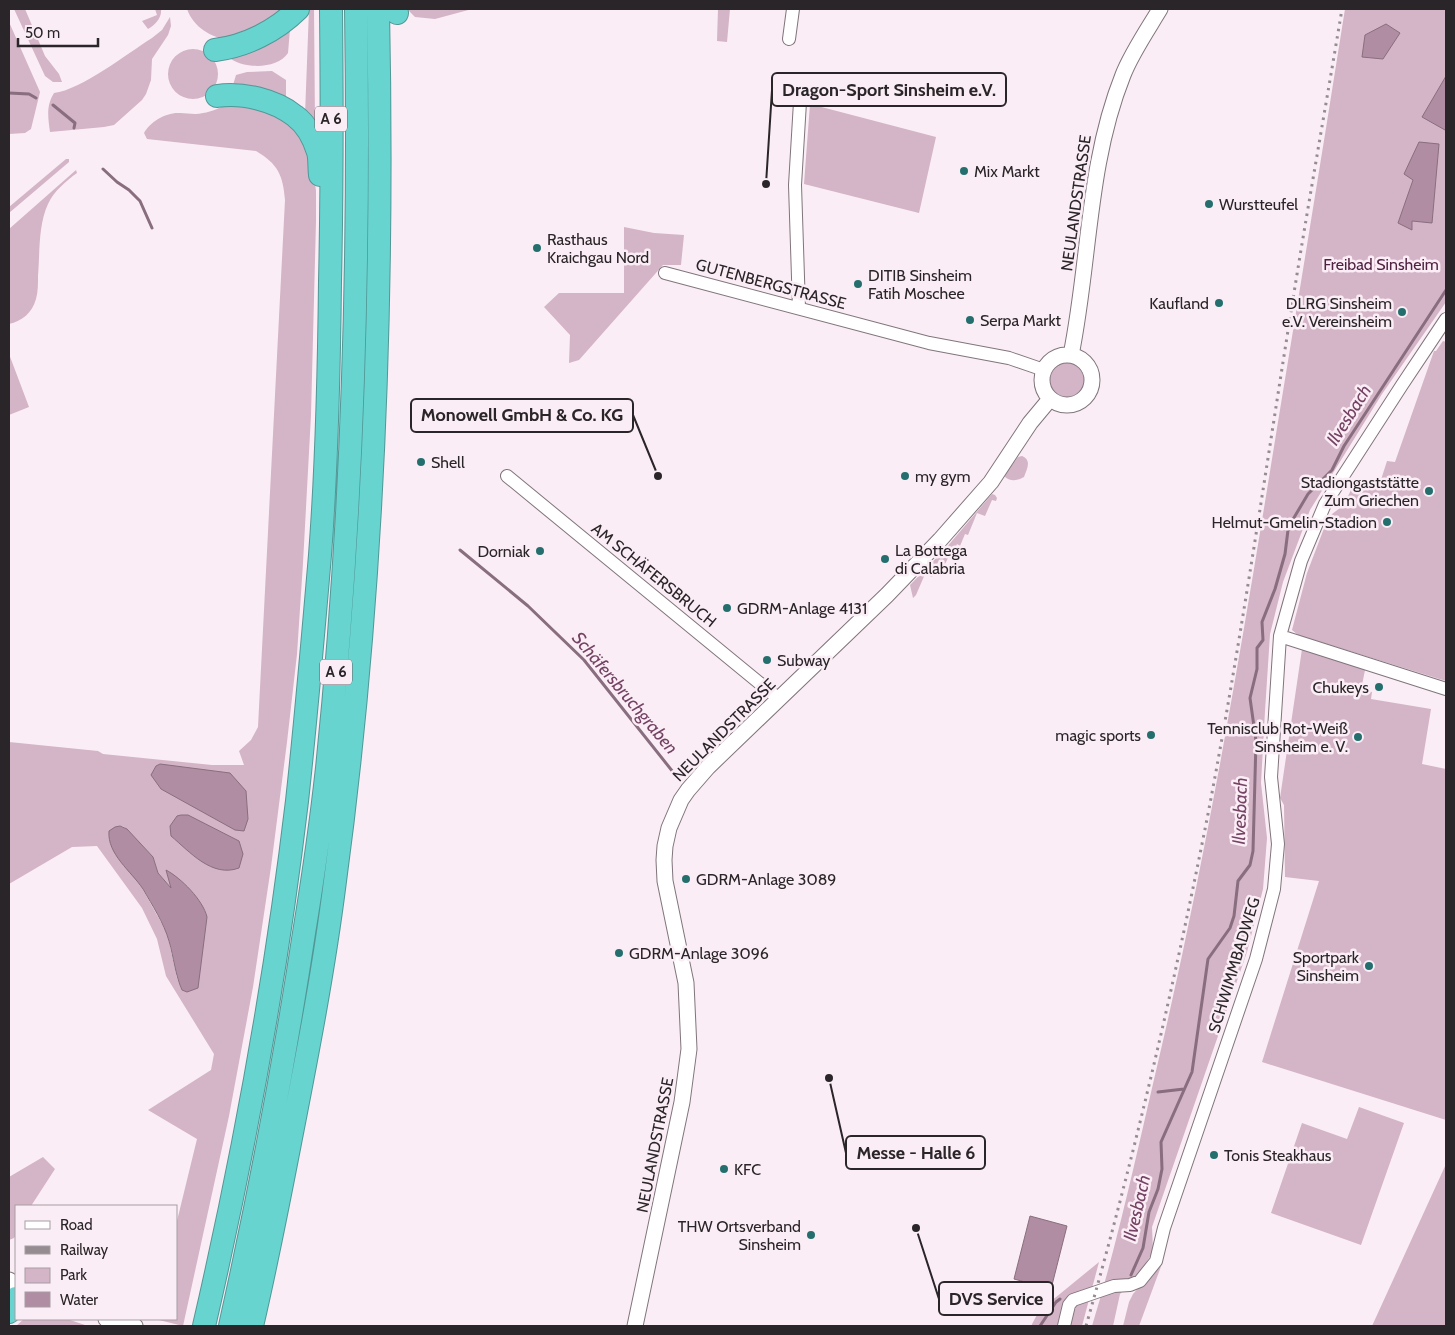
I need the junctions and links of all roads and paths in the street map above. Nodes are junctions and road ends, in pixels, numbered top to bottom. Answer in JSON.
{"nodes":[{"id":1,"x":298,"y":9,"type":"edge"},
{"id":2,"x":330,"y":9,"type":"edge"},
{"id":3,"x":356,"y":9,"type":"edge"},
{"id":4,"x":792,"y":9,"type":"edge"},
{"id":5,"x":1160,"y":9,"type":"edge"},
{"id":6,"x":390,"y":10,"type":"edge"},
{"id":7,"x":789,"y":39,"type":"dead end"},
{"id":8,"x":215,"y":50,"type":"dead end"},
{"id":9,"x":217,"y":96,"type":"dead end"},
{"id":10,"x":800,"y":102,"type":"dead end"},
{"id":11,"x":331,"y":229,"type":"junction"},
{"id":12,"x":665,"y":273,"type":"dead end"},
{"id":13,"x":799,"y":308,"type":"junction"},
{"id":14,"x":1446,"y":319,"type":"edge"},
{"id":15,"x":1071,"y":355,"type":"junction"},
{"id":16,"x":1044,"y":370,"type":"junction"},
{"id":17,"x":1050,"y":398,"type":"junction"},
{"id":18,"x":507,"y":476,"type":"dead end"},
{"id":19,"x":375,"y":593,"type":"dead end"},
{"id":20,"x":1280,"y":636,"type":"junction"},
{"id":21,"x":1446,"y":689,"type":"edge"},
{"id":22,"x":779,"y":699,"type":"junction"},
{"id":23,"x":348,"y":768,"type":"junction"},
{"id":24,"x":15,"y":1300,"type":"edge"},
{"id":25,"x":9,"y":1312,"type":"edge"},
{"id":26,"x":110,"y":1320,"type":"edge"},
{"id":27,"x":135,"y":1326,"type":"edge"},
{"id":28,"x":204,"y":1326,"type":"edge"},
{"id":29,"x":230,"y":1326,"type":"edge"},
{"id":30,"x":252,"y":1326,"type":"edge"},
{"id":31,"x":635,"y":1326,"type":"edge"},
{"id":32,"x":1064,"y":1326,"type":"edge"}],
"edges":[{"from":1,"to":8,"type":"highway"},
{"from":2,"to":11,"type":"highway","number":"A 6"},
{"from":3,"to":29,"type":"highway","number":"A 6"},
{"from":4,"to":7,"type":"street"},
{"from":5,"to":15,"type":"street","name":"NEULANDSTRASSE"},
{"from":6,"to":23,"type":"highway"},
{"from":9,"to":11,"type":"highway","number":"A 6"},
{"from":10,"to":13,"type":"street"},
{"from":11,"to":28,"type":"highway","number":"A 6"},
{"from":12,"to":13,"type":"street","name":"GUTENBERGSTRASSE"},
{"from":13,"to":16,"type":"street","name":"GUTENBERGSTRASSE"},
{"from":14,"to":20,"type":"street","name":"SCHWIMMBADWEG"},
{"from":15,"to":16,"type":"street"},
{"from":15,"to":17,"type":"street"},
{"from":16,"to":17,"type":"street"},
{"from":17,"to":22,"type":"street","name":"NEULANDSTRASSE"},
{"from":18,"to":22,"type":"street","name":"AM SCHÄFERSBRUCH"},
{"from":19,"to":23,"type":"highway"},
{"from":20,"to":21,"type":"street"},
{"from":20,"to":32,"type":"street","name":"SCHWIMMBADWEG"},
{"from":22,"to":31,"type":"street","name":"NEULANDSTRASSE"},
{"from":23,"to":30,"type":"highway"},
{"from":24,"to":25,"type":"highway"},
{"from":26,"to":27,"type":"street"}]}
